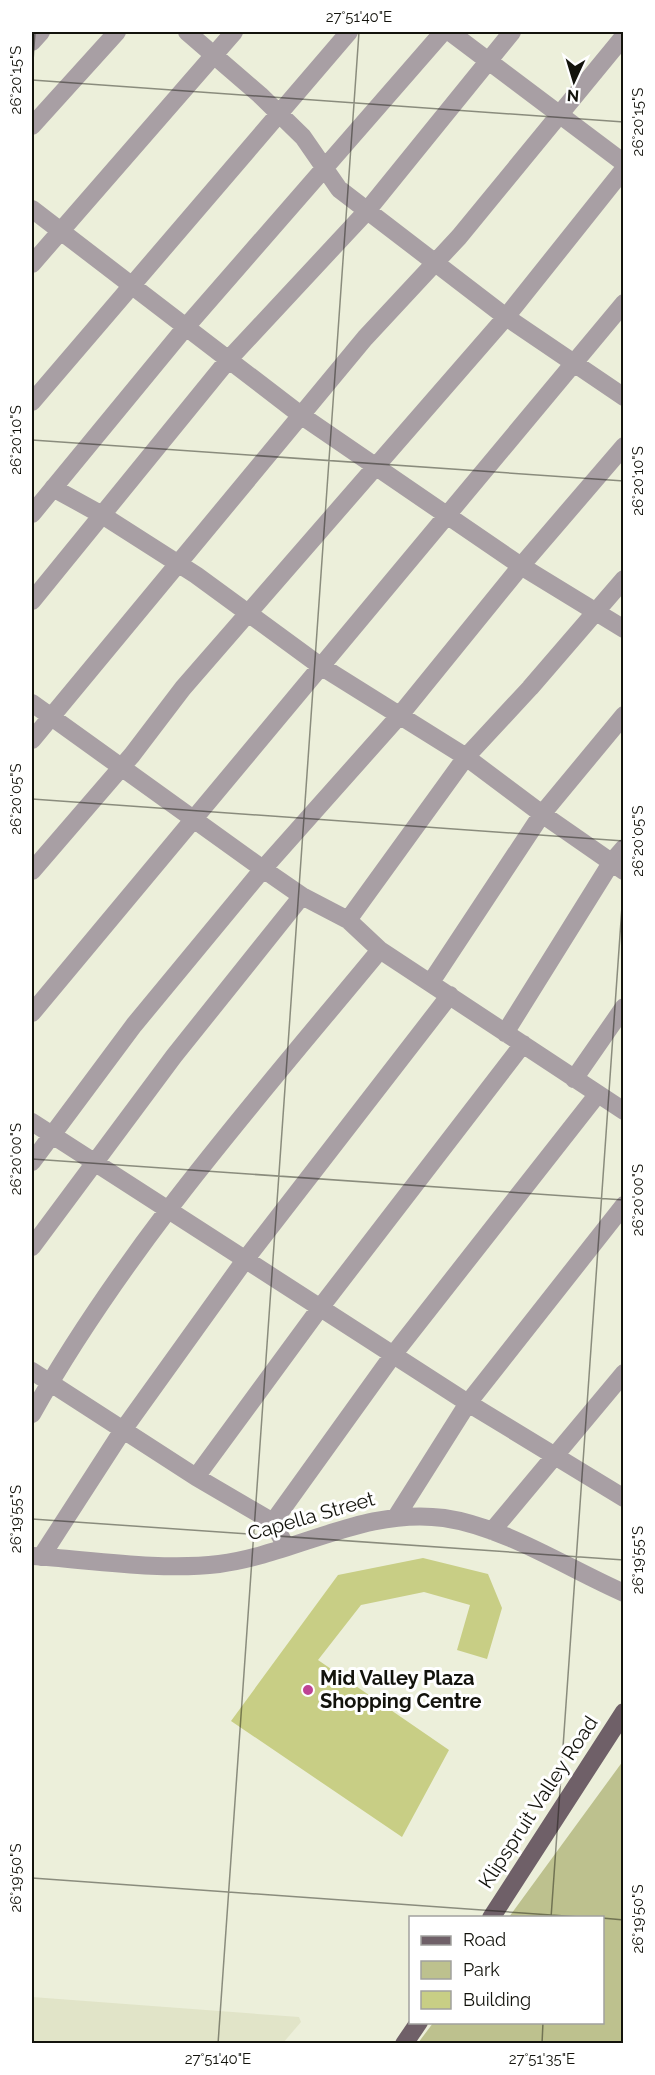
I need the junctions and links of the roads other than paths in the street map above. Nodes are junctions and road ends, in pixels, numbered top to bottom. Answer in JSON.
{"nodes":[{"id":1,"x":40,"y":32,"type":"edge"},
{"id":2,"x":117,"y":32,"type":"edge"},
{"id":3,"x":187,"y":32,"type":"edge"},
{"id":4,"x":234,"y":32,"type":"edge"},
{"id":5,"x":349,"y":32,"type":"edge"},
{"id":6,"x":443,"y":32,"type":"edge"},
{"id":7,"x":450,"y":32,"type":"edge"},
{"id":8,"x":512,"y":32,"type":"edge"},
{"id":9,"x":624,"y":36,"type":"edge"},
{"id":10,"x":32,"y":42,"type":"edge"},
{"id":11,"x":214,"y":53,"type":"junction"},
{"id":12,"x":488,"y":61,"type":"junction"},
{"id":13,"x":278,"y":113,"type":"junction"},
{"id":14,"x":559,"y":114,"type":"junction"},
{"id":15,"x":32,"y":126,"type":"edge"},
{"id":16,"x":624,"y":163,"type":"edge"},
{"id":17,"x":322,"y":167,"type":"junction"},
{"id":18,"x":624,"y":169,"type":"edge"},
{"id":19,"x":32,"y":209,"type":"edge"},
{"id":20,"x":366,"y":212,"type":"junction"},
{"id":21,"x":58,"y":231,"type":"junction"},
{"id":22,"x":433,"y":262,"type":"junction"},
{"id":23,"x":32,"y":264,"type":"edge"},
{"id":24,"x":132,"y":288,"type":"junction"},
{"id":25,"x":624,"y":303,"type":"edge"},
{"id":26,"x":506,"y":317,"type":"junction"},
{"id":27,"x":185,"y":328,"type":"junction"},
{"id":28,"x":229,"y":359,"type":"junction"},
{"id":29,"x":574,"y":364,"type":"junction"},
{"id":30,"x":624,"y":397,"type":"edge"},
{"id":31,"x":32,"y":402,"type":"edge"},
{"id":32,"x":302,"y":416,"type":"junction"},
{"id":33,"x":624,"y":446,"type":"edge"},
{"id":34,"x":376,"y":468,"type":"junction"},
{"id":35,"x":53,"y":488,"type":"junction"},
{"id":36,"x":33,"y":509,"type":"edge"},
{"id":37,"x":449,"y":514,"type":"junction"},
{"id":38,"x":102,"y":515,"type":"junction"},
{"id":39,"x":176,"y":564,"type":"junction"},
{"id":40,"x":521,"y":566,"type":"junction"},
{"id":41,"x":624,"y":579,"type":"edge"},
{"id":42,"x":32,"y":601,"type":"edge"},
{"id":43,"x":596,"y":611,"type":"junction"},
{"id":44,"x":248,"y":615,"type":"junction"},
{"id":45,"x":624,"y":629,"type":"edge"},
{"id":46,"x":319,"y":666,"type":"junction"},
{"id":47,"x":32,"y":703,"type":"edge"},
{"id":48,"x":400,"y":715,"type":"junction"},
{"id":49,"x":624,"y":715,"type":"edge"},
{"id":50,"x":52,"y":717,"type":"junction"},
{"id":51,"x":32,"y":740,"type":"edge"},
{"id":52,"x":466,"y":757,"type":"junction"},
{"id":53,"x":121,"y":767,"type":"junction"},
{"id":54,"x":542,"y":814,"type":"junction"},
{"id":55,"x":194,"y":819,"type":"junction"},
{"id":56,"x":624,"y":848,"type":"edge"},
{"id":57,"x":617,"y":867,"type":"edge"},
{"id":58,"x":263,"y":869,"type":"junction"},
{"id":59,"x":32,"y":871,"type":"edge"},
{"id":60,"x":302,"y":896,"type":"junction"},
{"id":61,"x":348,"y":920,"type":"junction"},
{"id":62,"x":380,"y":950,"type":"junction"},
{"id":63,"x":431,"y":982,"type":"junction"},
{"id":64,"x":450,"y":995,"type":"junction"},
{"id":65,"x":624,"y":1007,"type":"edge"},
{"id":66,"x":32,"y":1013,"type":"edge"},
{"id":67,"x":505,"y":1034,"type":"junction"},
{"id":68,"x":523,"y":1044,"type":"junction"},
{"id":69,"x":574,"y":1079,"type":"junction"},
{"id":70,"x":597,"y":1095,"type":"junction"},
{"id":71,"x":624,"y":1111,"type":"edge"},
{"id":72,"x":32,"y":1122,"type":"edge"},
{"id":73,"x":51,"y":1136,"type":"junction"},
{"id":74,"x":32,"y":1162,"type":"edge"},
{"id":75,"x":94,"y":1163,"type":"junction"},
{"id":76,"x":624,"y":1205,"type":"edge"},
{"id":77,"x":166,"y":1209,"type":"junction"},
{"id":78,"x":32,"y":1247,"type":"edge"},
{"id":79,"x":245,"y":1260,"type":"junction"},
{"id":80,"x":320,"y":1308,"type":"junction"},
{"id":81,"x":393,"y":1355,"type":"junction"},
{"id":82,"x":32,"y":1371,"type":"edge"},
{"id":83,"x":624,"y":1372,"type":"edge"},
{"id":84,"x":49,"y":1382,"type":"junction"},
{"id":85,"x":468,"y":1403,"type":"junction"},
{"id":86,"x":32,"y":1414,"type":"edge"},
{"id":87,"x":123,"y":1430,"type":"junction"},
{"id":88,"x":554,"y":1454,"type":"junction"},
{"id":89,"x":196,"y":1477,"type":"junction"},
{"id":90,"x":624,"y":1498,"type":"edge"},
{"id":91,"x":396,"y":1517,"type":"junction"},
{"id":92,"x":273,"y":1522,"type":"junction"},
{"id":93,"x":492,"y":1531,"type":"junction"},
{"id":94,"x":286,"y":1547,"type":"junction"},
{"id":95,"x":36,"y":1556,"type":"edge"},
{"id":96,"x":624,"y":1593,"type":"edge"},
{"id":97,"x":624,"y":1712,"type":"edge"},
{"id":98,"x":491,"y":1916,"type":"edge"},
{"id":99,"x":418,"y":2024,"type":"edge"},
{"id":100,"x":404,"y":2043,"type":"edge"}],
"edges":[{"from":1,"to":10,"type":"street"},
{"from":2,"to":15,"type":"street"},
{"from":3,"to":11,"type":"street"},
{"from":4,"to":11,"type":"street"},
{"from":5,"to":13,"type":"street"},
{"from":6,"to":17,"type":"street"},
{"from":7,"to":12,"type":"street"},
{"from":8,"to":12,"type":"street"},
{"from":9,"to":14,"type":"street"},
{"from":11,"to":13,"type":"street"},
{"from":11,"to":21,"type":"street"},
{"from":12,"to":14,"type":"street"},
{"from":12,"to":20,"type":"street"},
{"from":13,"to":17,"type":"street"},
{"from":13,"to":24,"type":"street"},
{"from":14,"to":16,"type":"street"},
{"from":14,"to":22,"type":"street"},
{"from":17,"to":20,"type":"street"},
{"from":17,"to":27,"type":"street"},
{"from":18,"to":26,"type":"street"},
{"from":19,"to":21,"type":"street"},
{"from":20,"to":22,"type":"street"},
{"from":20,"to":28,"type":"street"},
{"from":21,"to":23,"type":"street"},
{"from":21,"to":24,"type":"street"},
{"from":22,"to":26,"type":"street"},
{"from":22,"to":32,"type":"street"},
{"from":24,"to":27,"type":"street"},
{"from":24,"to":31,"type":"street"},
{"from":25,"to":29,"type":"street"},
{"from":26,"to":29,"type":"street"},
{"from":26,"to":34,"type":"street"},
{"from":27,"to":28,"type":"street"},
{"from":27,"to":35,"type":"street"},
{"from":28,"to":32,"type":"street"},
{"from":28,"to":38,"type":"street"},
{"from":29,"to":30,"type":"street"},
{"from":29,"to":37,"type":"street"},
{"from":32,"to":34,"type":"street"},
{"from":32,"to":39,"type":"street"},
{"from":33,"to":40,"type":"street"},
{"from":34,"to":37,"type":"street"},
{"from":34,"to":44,"type":"street"},
{"from":35,"to":36,"type":"street"},
{"from":35,"to":38,"type":"street"},
{"from":37,"to":40,"type":"street"},
{"from":37,"to":46,"type":"street"},
{"from":38,"to":39,"type":"street"},
{"from":38,"to":42,"type":"street"},
{"from":39,"to":44,"type":"street"},
{"from":39,"to":50,"type":"street"},
{"from":40,"to":43,"type":"street"},
{"from":40,"to":48,"type":"street"},
{"from":41,"to":43,"type":"street"},
{"from":43,"to":45,"type":"street"},
{"from":43,"to":52,"type":"street"},
{"from":44,"to":46,"type":"street"},
{"from":44,"to":53,"type":"street"},
{"from":46,"to":48,"type":"street"},
{"from":46,"to":55,"type":"street"},
{"from":47,"to":50,"type":"street"},
{"from":48,"to":52,"type":"street"},
{"from":48,"to":58,"type":"street"},
{"from":49,"to":54,"type":"street"},
{"from":50,"to":51,"type":"street"},
{"from":50,"to":53,"type":"street"},
{"from":52,"to":54,"type":"street"},
{"from":52,"to":61,"type":"street"},
{"from":53,"to":55,"type":"street"},
{"from":53,"to":59,"type":"street"},
{"from":54,"to":57,"type":"street"},
{"from":54,"to":63,"type":"street"},
{"from":55,"to":58,"type":"street"},
{"from":55,"to":66,"type":"street"},
{"from":56,"to":57,"type":"street"},
{"from":57,"to":67,"type":"street"},
{"from":58,"to":60,"type":"street"},
{"from":58,"to":73,"type":"street"},
{"from":60,"to":61,"type":"street"},
{"from":60,"to":75,"type":"street"},
{"from":61,"to":62,"type":"street"},
{"from":62,"to":63,"type":"street"},
{"from":62,"to":77,"type":"street"},
{"from":63,"to":64,"type":"street"},
{"from":64,"to":67,"type":"street"},
{"from":64,"to":79,"type":"street"},
{"from":65,"to":69,"type":"street"},
{"from":67,"to":68,"type":"street"},
{"from":68,"to":69,"type":"street"},
{"from":68,"to":80,"type":"street"},
{"from":69,"to":70,"type":"street"},
{"from":70,"to":71,"type":"street"},
{"from":70,"to":81,"type":"street"},
{"from":72,"to":73,"type":"street"},
{"from":73,"to":74,"type":"street"},
{"from":73,"to":75,"type":"street"},
{"from":75,"to":77,"type":"street"},
{"from":75,"to":78,"type":"street"},
{"from":76,"to":85,"type":"street"},
{"from":77,"to":79,"type":"street"},
{"from":77,"to":84,"type":"street"},
{"from":79,"to":80,"type":"street"},
{"from":79,"to":87,"type":"street"},
{"from":80,"to":81,"type":"street"},
{"from":80,"to":89,"type":"street"},
{"from":81,"to":85,"type":"street"},
{"from":81,"to":92,"type":"street"},
{"from":82,"to":84,"type":"street"},
{"from":83,"to":88,"type":"street"},
{"from":84,"to":86,"type":"street"},
{"from":84,"to":87,"type":"street"},
{"from":85,"to":88,"type":"street"},
{"from":85,"to":91,"type":"street"},
{"from":87,"to":89,"type":"street"},
{"from":87,"to":95,"type":"street"},
{"from":88,"to":90,"type":"street"},
{"from":88,"to":93,"type":"street"},
{"from":89,"to":92,"type":"street"},
{"from":91,"to":93,"type":"street","name":"Capella Street"},
{"from":91,"to":94,"type":"street","name":"Capella Street"},
{"from":92,"to":94,"type":"street"},
{"from":93,"to":96,"type":"street","name":"Capella Street"},
{"from":94,"to":95,"type":"street","name":"Capella Street"},
{"from":97,"to":98,"type":"main road","name":"Klipspruit Valley Road"},
{"from":99,"to":100,"type":"main road"}]}
